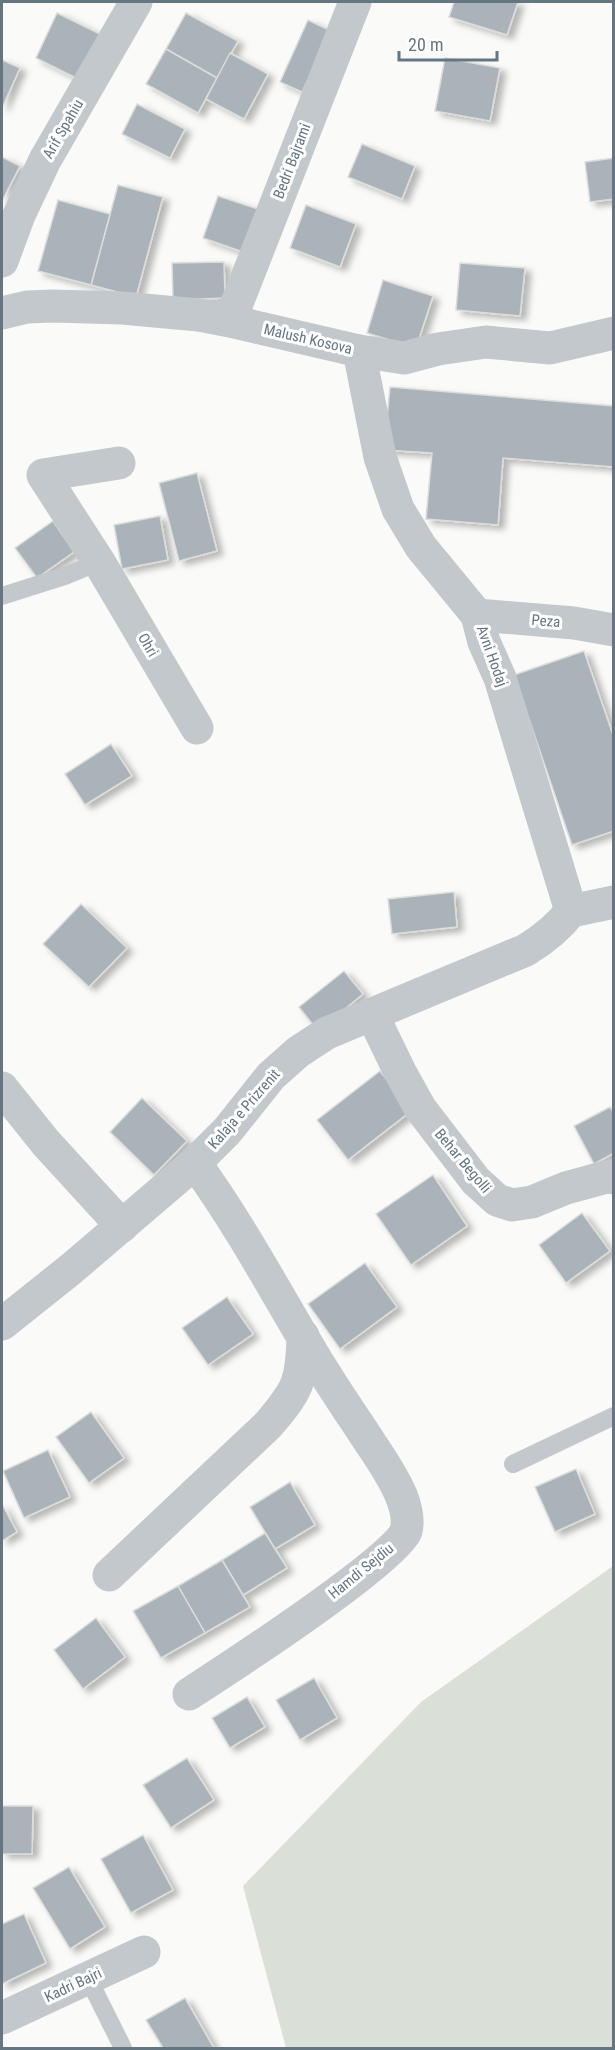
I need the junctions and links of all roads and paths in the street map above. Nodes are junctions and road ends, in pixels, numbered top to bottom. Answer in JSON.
{"nodes":[{"id":1,"x":136,"y":2,"type":"edge"},
{"id":2,"x":355,"y":2,"type":"edge"},
{"id":3,"x":2,"y":261,"type":"edge"},
{"id":4,"x":2,"y":314,"type":"edge"},
{"id":5,"x":230,"y":321,"type":"junction"},
{"id":6,"x":614,"y":333,"type":"edge"},
{"id":7,"x":359,"y":351,"type":"junction"},
{"id":8,"x":118,"y":463,"type":"dead end"},
{"id":9,"x":99,"y":562,"type":"junction"},
{"id":10,"x":2,"y":596,"type":"edge"},
{"id":11,"x":477,"y":615,"type":"junction"},
{"id":12,"x":614,"y":630,"type":"edge"},
{"id":13,"x":197,"y":728,"type":"dead end"},
{"id":14,"x":614,"y":902,"type":"edge"},
{"id":15,"x":571,"y":911,"type":"junction"},
{"id":16,"x":372,"y":1014,"type":"junction"},
{"id":17,"x":2,"y":1088,"type":"edge"},
{"id":18,"x":195,"y":1163,"type":"junction"},
{"id":19,"x":612,"y":1177,"type":"edge"},
{"id":20,"x":122,"y":1226,"type":"junction"},
{"id":21,"x":2,"y":1324,"type":"edge"},
{"id":22,"x":303,"y":1336,"type":"junction"},
{"id":23,"x":614,"y":1416,"type":"edge"},
{"id":24,"x":513,"y":1464,"type":"dead end"},
{"id":25,"x":108,"y":1575,"type":"dead end"},
{"id":26,"x":189,"y":1694,"type":"dead end"},
{"id":27,"x":144,"y":1952,"type":"dead end"},
{"id":28,"x":88,"y":1978,"type":"junction"},
{"id":29,"x":2,"y":2018,"type":"edge"},
{"id":30,"x":123,"y":2049,"type":"edge"}],
"edges":[{"from":1,"to":3,"type":"street","name":"Arif Spahiu"},
{"from":2,"to":5,"type":"street","name":"Bedri Bajrami"},
{"from":4,"to":5,"type":"street","name":"Malush Kosova"},
{"from":5,"to":7,"type":"street","name":"Malush Kosova"},
{"from":6,"to":7,"type":"street","name":"Malush Kosova"},
{"from":7,"to":11,"type":"street","name":"Avni Hodaj"},
{"from":8,"to":9,"type":"street","name":"Ohri"},
{"from":9,"to":10,"type":"lane"},
{"from":9,"to":13,"type":"street","name":"Ohri"},
{"from":11,"to":12,"type":"street","name":"Peza"},
{"from":11,"to":15,"type":"street","name":"Avni Hodaj"},
{"from":14,"to":15,"type":"street"},
{"from":15,"to":16,"type":"street","name":"Kalaja e Prizrenit"},
{"from":16,"to":18,"type":"street","name":"Kalaja e Prizrenit"},
{"from":16,"to":19,"type":"street","name":"Behar Begolli"},
{"from":17,"to":20,"type":"street"},
{"from":18,"to":20,"type":"street","name":"Kalaja e Prizrenit"},
{"from":18,"to":22,"type":"street","name":"Hamdi Sejdiu"},
{"from":20,"to":21,"type":"street","name":"Kalaja e Prizrenit"},
{"from":22,"to":25,"type":"street"},
{"from":22,"to":26,"type":"street","name":"Hamdi Sejdiu"},
{"from":23,"to":24,"type":"lane"},
{"from":27,"to":28,"type":"street","name":"Kadri Bajri"},
{"from":28,"to":29,"type":"street","name":"Kadri Bajri"},
{"from":28,"to":30,"type":"lane"}]}
